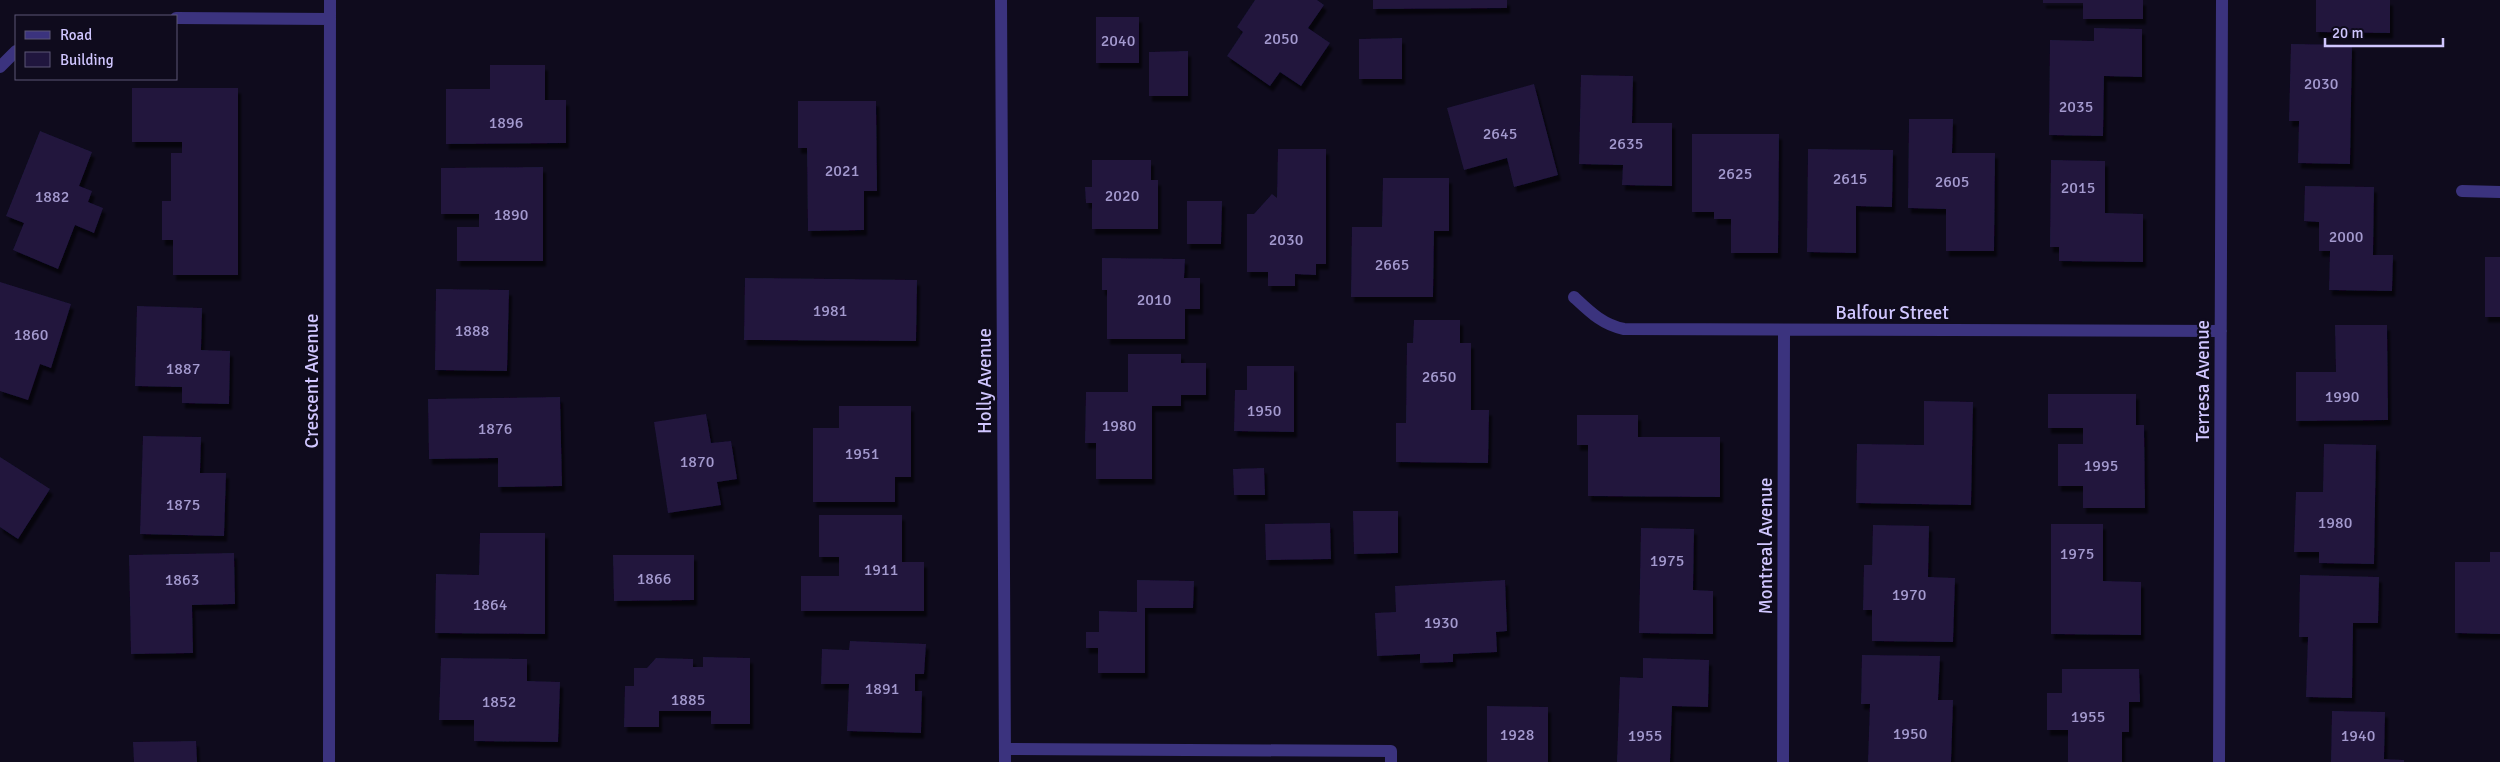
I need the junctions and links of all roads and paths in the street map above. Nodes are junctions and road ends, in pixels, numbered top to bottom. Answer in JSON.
{"nodes":[{"id":1,"x":330,"y":0,"type":"edge"},
{"id":2,"x":1001,"y":0,"type":"edge"},
{"id":3,"x":2222,"y":0,"type":"edge"},
{"id":4,"x":178,"y":18,"type":"edge"},
{"id":5,"x":330,"y":20,"type":"junction"},
{"id":6,"x":15,"y":52,"type":"edge"},
{"id":7,"x":0,"y":67,"type":"edge"},
{"id":8,"x":2462,"y":191,"type":"dead end"},
{"id":9,"x":2500,"y":192,"type":"edge"},
{"id":10,"x":1574,"y":297,"type":"dead end"},
{"id":11,"x":1784,"y":330,"type":"junction"},
{"id":12,"x":2221,"y":331,"type":"junction"},
{"id":13,"x":1005,"y":756,"type":"edge"},
{"id":14,"x":329,"y":762,"type":"edge"},
{"id":15,"x":1391,"y":762,"type":"edge"},
{"id":16,"x":1783,"y":762,"type":"edge"},
{"id":17,"x":2218,"y":762,"type":"edge"}],
"edges":[{"from":1,"to":5,"type":"street","name":"Crescent Avenue"},
{"from":2,"to":13,"type":"street","name":"Holly Avenue"},
{"from":3,"to":12,"type":"street","name":"Terresa Avenue"},
{"from":4,"to":5,"type":"street"},
{"from":5,"to":14,"type":"street","name":"Crescent Avenue"},
{"from":6,"to":7,"type":"street"},
{"from":8,"to":9,"type":"street"},
{"from":10,"to":11,"type":"street","name":"Balfour Street"},
{"from":11,"to":12,"type":"street","name":"Balfour Street"},
{"from":11,"to":16,"type":"street","name":"Montreal Avenue"},
{"from":12,"to":17,"type":"street","name":"Terresa Avenue"},
{"from":13,"to":15,"type":"street"}]}
